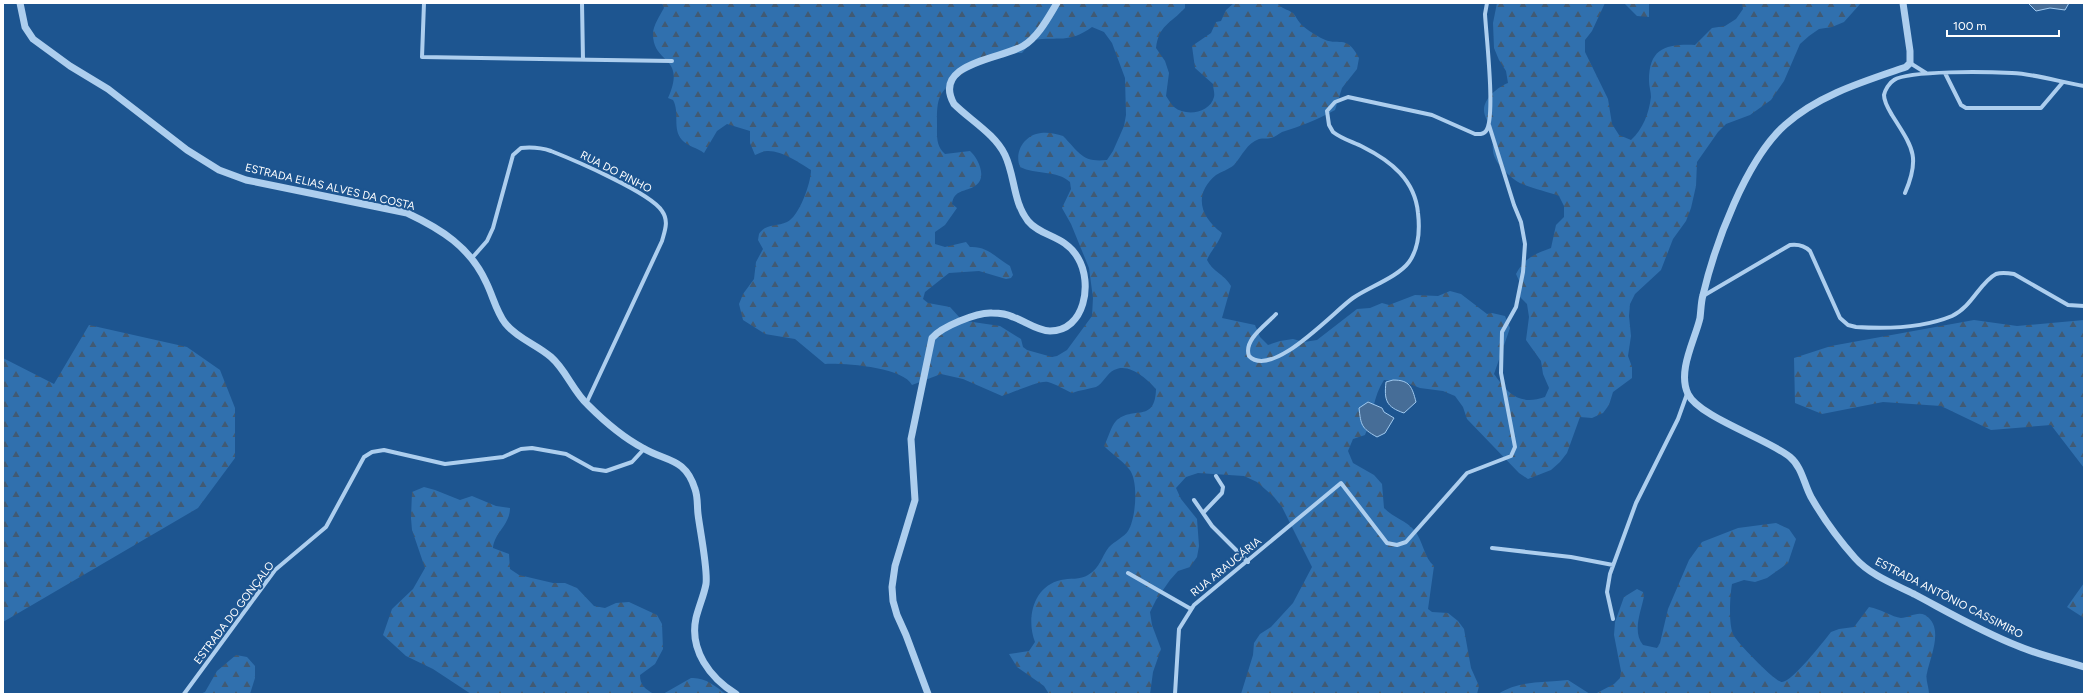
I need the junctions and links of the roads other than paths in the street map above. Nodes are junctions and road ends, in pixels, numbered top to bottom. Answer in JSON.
{"nodes":[{"id":1,"x":20,"y":3,"type":"edge"},
{"id":2,"x":424,"y":3,"type":"edge"},
{"id":3,"x":582,"y":3,"type":"edge"},
{"id":4,"x":1057,"y":3,"type":"edge"},
{"id":5,"x":1487,"y":3,"type":"edge"},
{"id":6,"x":1903,"y":3,"type":"edge"},
{"id":7,"x":583,"y":60,"type":"junction"},
{"id":8,"x":672,"y":61,"type":"dead end"},
{"id":9,"x":1910,"y":63,"type":"junction"},
{"id":10,"x":1927,"y":73,"type":"junction"},
{"id":11,"x":1945,"y":73,"type":"junction"},
{"id":12,"x":2063,"y":82,"type":"junction"},
{"id":13,"x":2084,"y":86,"type":"edge"},
{"id":14,"x":1489,"y":125,"type":"junction"},
{"id":15,"x":1905,"y":193,"type":"dead end"},
{"id":16,"x":472,"y":258,"type":"junction"},
{"id":17,"x":1703,"y":296,"type":"junction"},
{"id":18,"x":2084,"y":306,"type":"edge"},
{"id":19,"x":1276,"y":314,"type":"dead end"},
{"id":20,"x":1688,"y":394,"type":"junction"},
{"id":21,"x":586,"y":404,"type":"junction"},
{"id":22,"x":644,"y":449,"type":"junction"},
{"id":23,"x":1216,"y":476,"type":"dead end"},
{"id":24,"x":1194,"y":500,"type":"dead end"},
{"id":25,"x":1203,"y":513,"type":"junction"},
{"id":26,"x":1492,"y":548,"type":"dead end"},
{"id":27,"x":1248,"y":562,"type":"junction"},
{"id":28,"x":1613,"y":565,"type":"junction"},
{"id":29,"x":1128,"y":573,"type":"dead end"},
{"id":30,"x":1191,"y":609,"type":"junction"},
{"id":31,"x":1613,"y":619,"type":"dead end"},
{"id":32,"x":2084,"y":668,"type":"edge"},
{"id":33,"x":184,"y":694,"type":"edge"},
{"id":34,"x":736,"y":694,"type":"edge"},
{"id":35,"x":928,"y":694,"type":"edge"},
{"id":36,"x":1175,"y":694,"type":"edge"}],
"edges":[{"from":1,"to":16,"type":"street","name":"ESTRADA ELIAS ALVES DA COSTA"},
{"from":2,"to":7,"type":"street"},
{"from":3,"to":7,"type":"street"},
{"from":4,"to":35,"type":"street"},
{"from":5,"to":14,"type":"street"},
{"from":6,"to":9,"type":"street"},
{"from":7,"to":8,"type":"street"},
{"from":9,"to":10,"type":"street"},
{"from":9,"to":17,"type":"street"},
{"from":10,"to":11,"type":"street"},
{"from":10,"to":15,"type":"street"},
{"from":11,"to":12,"type":"street"},
{"from":11,"to":12,"type":"street"},
{"from":12,"to":13,"type":"street"},
{"from":14,"to":19,"type":"street"},
{"from":14,"to":27,"type":"street","name":"RUA ARAUCÁRIA"},
{"from":16,"to":21,"type":"street","name":"ESTRADA ELIAS ALVES DA COSTA"},
{"from":16,"to":21,"type":"street","name":"RUA DO PINHO"},
{"from":17,"to":18,"type":"street"},
{"from":17,"to":20,"type":"street"},
{"from":20,"to":28,"type":"street"},
{"from":20,"to":32,"type":"street","name":"ESTRADA ANTÔNIO CASSIMIRO"},
{"from":21,"to":22,"type":"street","name":"ESTRADA ELIAS ALVES DA COSTA"},
{"from":22,"to":33,"type":"street","name":"ESTRADA DO GONÇALO"},
{"from":22,"to":34,"type":"street","name":"ESTRADA ELIAS ALVES DA COSTA"},
{"from":23,"to":25,"type":"street"},
{"from":24,"to":25,"type":"street"},
{"from":25,"to":27,"type":"street"},
{"from":26,"to":28,"type":"street"},
{"from":27,"to":30,"type":"street","name":"RUA ARAUCÁRIA"},
{"from":28,"to":31,"type":"street"},
{"from":29,"to":30,"type":"street"},
{"from":30,"to":36,"type":"street","name":"RUA ARAUCÁRIA"}]}
